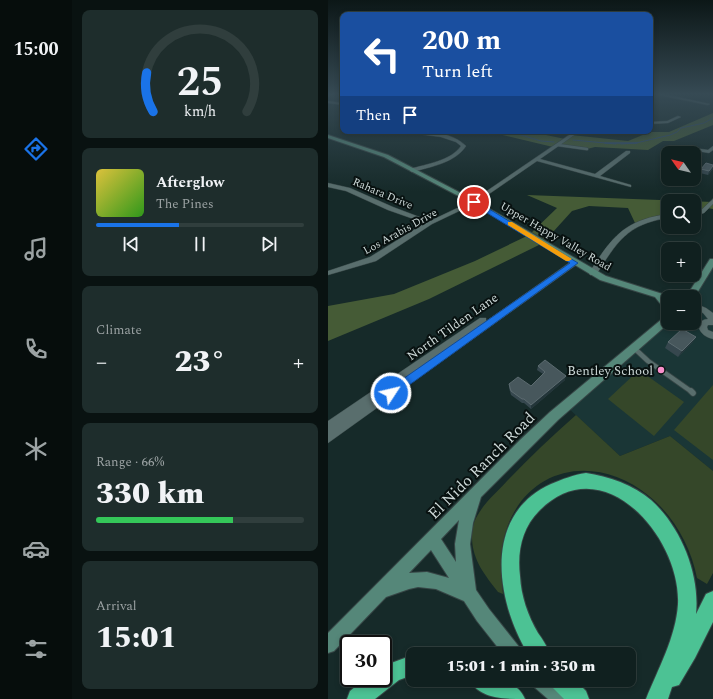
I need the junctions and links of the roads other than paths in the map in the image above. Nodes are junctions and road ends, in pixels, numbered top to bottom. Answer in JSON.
{"nodes":[{"id":1,"x":425,"y":134,"type":"edge"},
{"id":2,"x":573,"y":134,"type":"edge"},
{"id":3,"x":328,"y":136,"type":"edge"},
{"id":4,"x":558,"y":145,"type":"junction"},
{"id":5,"x":713,"y":147,"type":"edge"},
{"id":6,"x":586,"y":149,"type":"dead end"},
{"id":7,"x":628,"y":152,"type":"dead end"},
{"id":8,"x":701,"y":152,"type":"edge"},
{"id":9,"x":535,"y":159,"type":"junction"},
{"id":10,"x":412,"y":170,"type":"junction"},
{"id":11,"x":596,"y":176,"type":"junction"},
{"id":12,"x":328,"y":185,"type":"edge"},
{"id":13,"x":629,"y":186,"type":"dead end"},
{"id":14,"x":713,"y":201,"type":"edge"},
{"id":15,"x":474,"y":202,"type":"junction"},
{"id":16,"x":701,"y":212,"type":"edge"},
{"id":17,"x":661,"y":217,"type":"edge"},
{"id":18,"x":430,"y":223,"type":"junction"},
{"id":19,"x":713,"y":261,"type":"edge"},
{"id":20,"x":572,"y":262,"type":"junction"},
{"id":21,"x":328,"y":273,"type":"edge"},
{"id":22,"x":593,"y":273,"type":"junction"},
{"id":23,"x":694,"y":290,"type":"edge"},
{"id":24,"x":661,"y":296,"type":"edge"},
{"id":25,"x":701,"y":309,"type":"edge"},
{"id":26,"x":713,"y":321,"type":"edge"},
{"id":27,"x":661,"y":325,"type":"edge"},
{"id":28,"x":713,"y":336,"type":"edge"},
{"id":29,"x":634,"y":348,"type":"junction"},
{"id":30,"x":693,"y":393,"type":"dead end"},
{"id":31,"x":328,"y":427,"type":"edge"},
{"id":32,"x":328,"y":438,"type":"edge"},
{"id":33,"x":479,"y":491,"type":"junction"},
{"id":34,"x":432,"y":539,"type":"junction"},
{"id":35,"x":379,"y":593,"type":"junction"},
{"id":36,"x":469,"y":595,"type":"junction"},
{"id":37,"x":713,"y":601,"type":"edge"},
{"id":38,"x":328,"y":645,"type":"edge"},
{"id":39,"x":508,"y":647,"type":"edge"},
{"id":40,"x":536,"y":647,"type":"edge"},
{"id":41,"x":406,"y":667,"type":"edge"},
{"id":42,"x":392,"y":672,"type":"edge"},
{"id":43,"x":372,"y":687,"type":"edge"},
{"id":44,"x":493,"y":687,"type":"edge"},
{"id":45,"x":547,"y":687,"type":"edge"},
{"id":46,"x":567,"y":687,"type":"edge"},
{"id":47,"x":358,"y":699,"type":"edge"},
{"id":48,"x":514,"y":699,"type":"edge"},
{"id":49,"x":562,"y":699,"type":"edge"},
{"id":50,"x":578,"y":699,"type":"edge"},
{"id":51,"x":658,"y":699,"type":"edge"}],
"edges":[{"from":1,"to":10,"type":"street"},
{"from":2,"to":4,"type":"street","name":"Los Arabis Drive"},
{"from":3,"to":10,"type":"street","name":"Upper Happy Valley Road"},
{"from":4,"to":6,"type":"lane"},
{"from":4,"to":9,"type":"street","name":"Los Arabis Drive"},
{"from":5,"to":8,"type":"street"},
{"from":7,"to":11,"type":"street"},
{"from":9,"to":11,"type":"street"},
{"from":9,"to":15,"type":"street","name":"Los Arabis Drive"},
{"from":10,"to":15,"type":"street","name":"Upper Happy Valley Road"},
{"from":11,"to":13,"type":"street"},
{"from":12,"to":18,"type":"street","name":"Rahara Drive"},
{"from":14,"to":16,"type":"street"},
{"from":15,"to":18,"type":"street","name":"Los Arabis Drive"},
{"from":15,"to":20,"type":"street","name":"Upper Happy Valley Road"},
{"from":17,"to":22,"type":"street"},
{"from":18,"to":21,"type":"street","name":"Los Arabis Drive"},
{"from":19,"to":23,"type":"street"},
{"from":20,"to":22,"type":"street","name":"Upper Happy Valley Road"},
{"from":20,"to":31,"type":"street","name":"North Tilden Lane"},
{"from":20,"to":32,"type":"street"},
{"from":22,"to":24,"type":"street","name":"Upper Happy Valley Road"},
{"from":25,"to":26,"type":"street"},
{"from":26,"to":28,"type":"street"},
{"from":27,"to":29,"type":"street","name":"El Nido Ranch Road"},
{"from":29,"to":30,"type":"lane"},
{"from":29,"to":33,"type":"street","name":"El Nido Ranch Road"},
{"from":33,"to":34,"type":"street","name":"El Nido Ranch Road"},
{"from":33,"to":36,"type":"street"},
{"from":34,"to":35,"type":"street","name":"El Nido Ranch Road"},
{"from":34,"to":36,"type":"street"},
{"from":35,"to":36,"type":"street"},
{"from":35,"to":38,"type":"street","name":"El Nido Ranch Road"},
{"from":36,"to":39,"type":"street"},
{"from":37,"to":51,"type":"highway"},
{"from":40,"to":51,"type":"highway"},
{"from":41,"to":42,"type":"highway"},
{"from":43,"to":47,"type":"highway"},
{"from":44,"to":48,"type":"highway"},
{"from":45,"to":49,"type":"street"},
{"from":46,"to":50,"type":"highway"}]}
